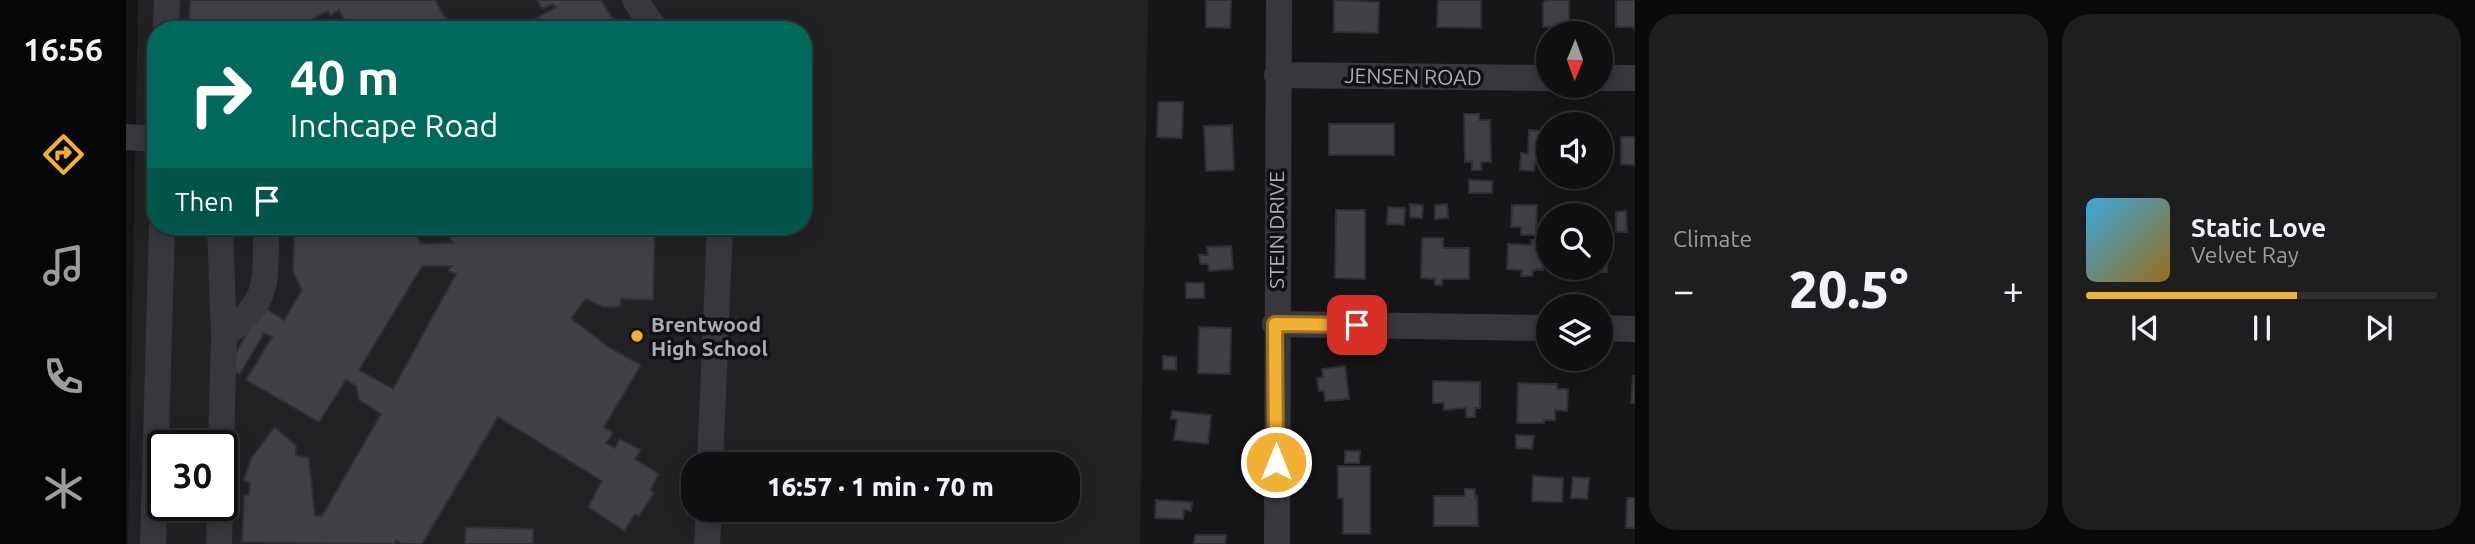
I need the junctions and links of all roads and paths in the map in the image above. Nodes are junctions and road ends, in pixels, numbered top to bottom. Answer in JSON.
{"nodes":[{"id":1,"x":167,"y":0,"type":"edge"},
{"id":2,"x":635,"y":0,"type":"edge"},
{"id":3,"x":1279,"y":0,"type":"edge"},
{"id":4,"x":166,"y":21,"type":"edge"},
{"id":5,"x":650,"y":21,"type":"edge"},
{"id":6,"x":1277,"y":75,"type":"junction"},
{"id":7,"x":1536,"y":78,"type":"edge"},
{"id":8,"x":1614,"y":78,"type":"edge"},
{"id":9,"x":1635,"y":78,"type":"edge"},
{"id":10,"x":126,"y":138,"type":"edge"},
{"id":11,"x":147,"y":139,"type":"edge"},
{"id":12,"x":162,"y":235,"type":"edge"},
{"id":13,"x":220,"y":235,"type":"edge"},
{"id":14,"x":266,"y":235,"type":"edge"},
{"id":15,"x":720,"y":235,"type":"edge"},
{"id":16,"x":1275,"y":324,"type":"junction"},
{"id":17,"x":1536,"y":328,"type":"edge"},
{"id":18,"x":1613,"y":328,"type":"edge"},
{"id":19,"x":1635,"y":329,"type":"edge"},
{"id":20,"x":224,"y":336,"type":"junction"},
{"id":21,"x":221,"y":430,"type":"edge"},
{"id":22,"x":711,"y":452,"type":"edge"},
{"id":23,"x":220,"y":521,"type":"edge"},
{"id":24,"x":708,"y":522,"type":"edge"},
{"id":25,"x":153,"y":544,"type":"edge"},
{"id":26,"x":219,"y":544,"type":"edge"},
{"id":27,"x":707,"y":544,"type":"edge"},
{"id":28,"x":1277,"y":544,"type":"edge"}],
"edges":[{"from":1,"to":4,"type":"street"},
{"from":2,"to":5,"type":"street"},
{"from":3,"to":6,"type":"street","name":"STEIN DRIVE"},
{"from":6,"to":7,"type":"street","name":"JENSEN ROAD"},
{"from":6,"to":16,"type":"street","name":"STEIN DRIVE"},
{"from":8,"to":9,"type":"street"},
{"from":10,"to":11,"type":"street"},
{"from":12,"to":25,"type":"street"},
{"from":13,"to":20,"type":"street"},
{"from":14,"to":20,"type":"street"},
{"from":15,"to":22,"type":"street"},
{"from":16,"to":17,"type":"street"},
{"from":16,"to":28,"type":"street","name":"STEIN DRIVE"},
{"from":18,"to":19,"type":"street"},
{"from":20,"to":21,"type":"street"},
{"from":23,"to":26,"type":"street"},
{"from":24,"to":27,"type":"street"}]}
